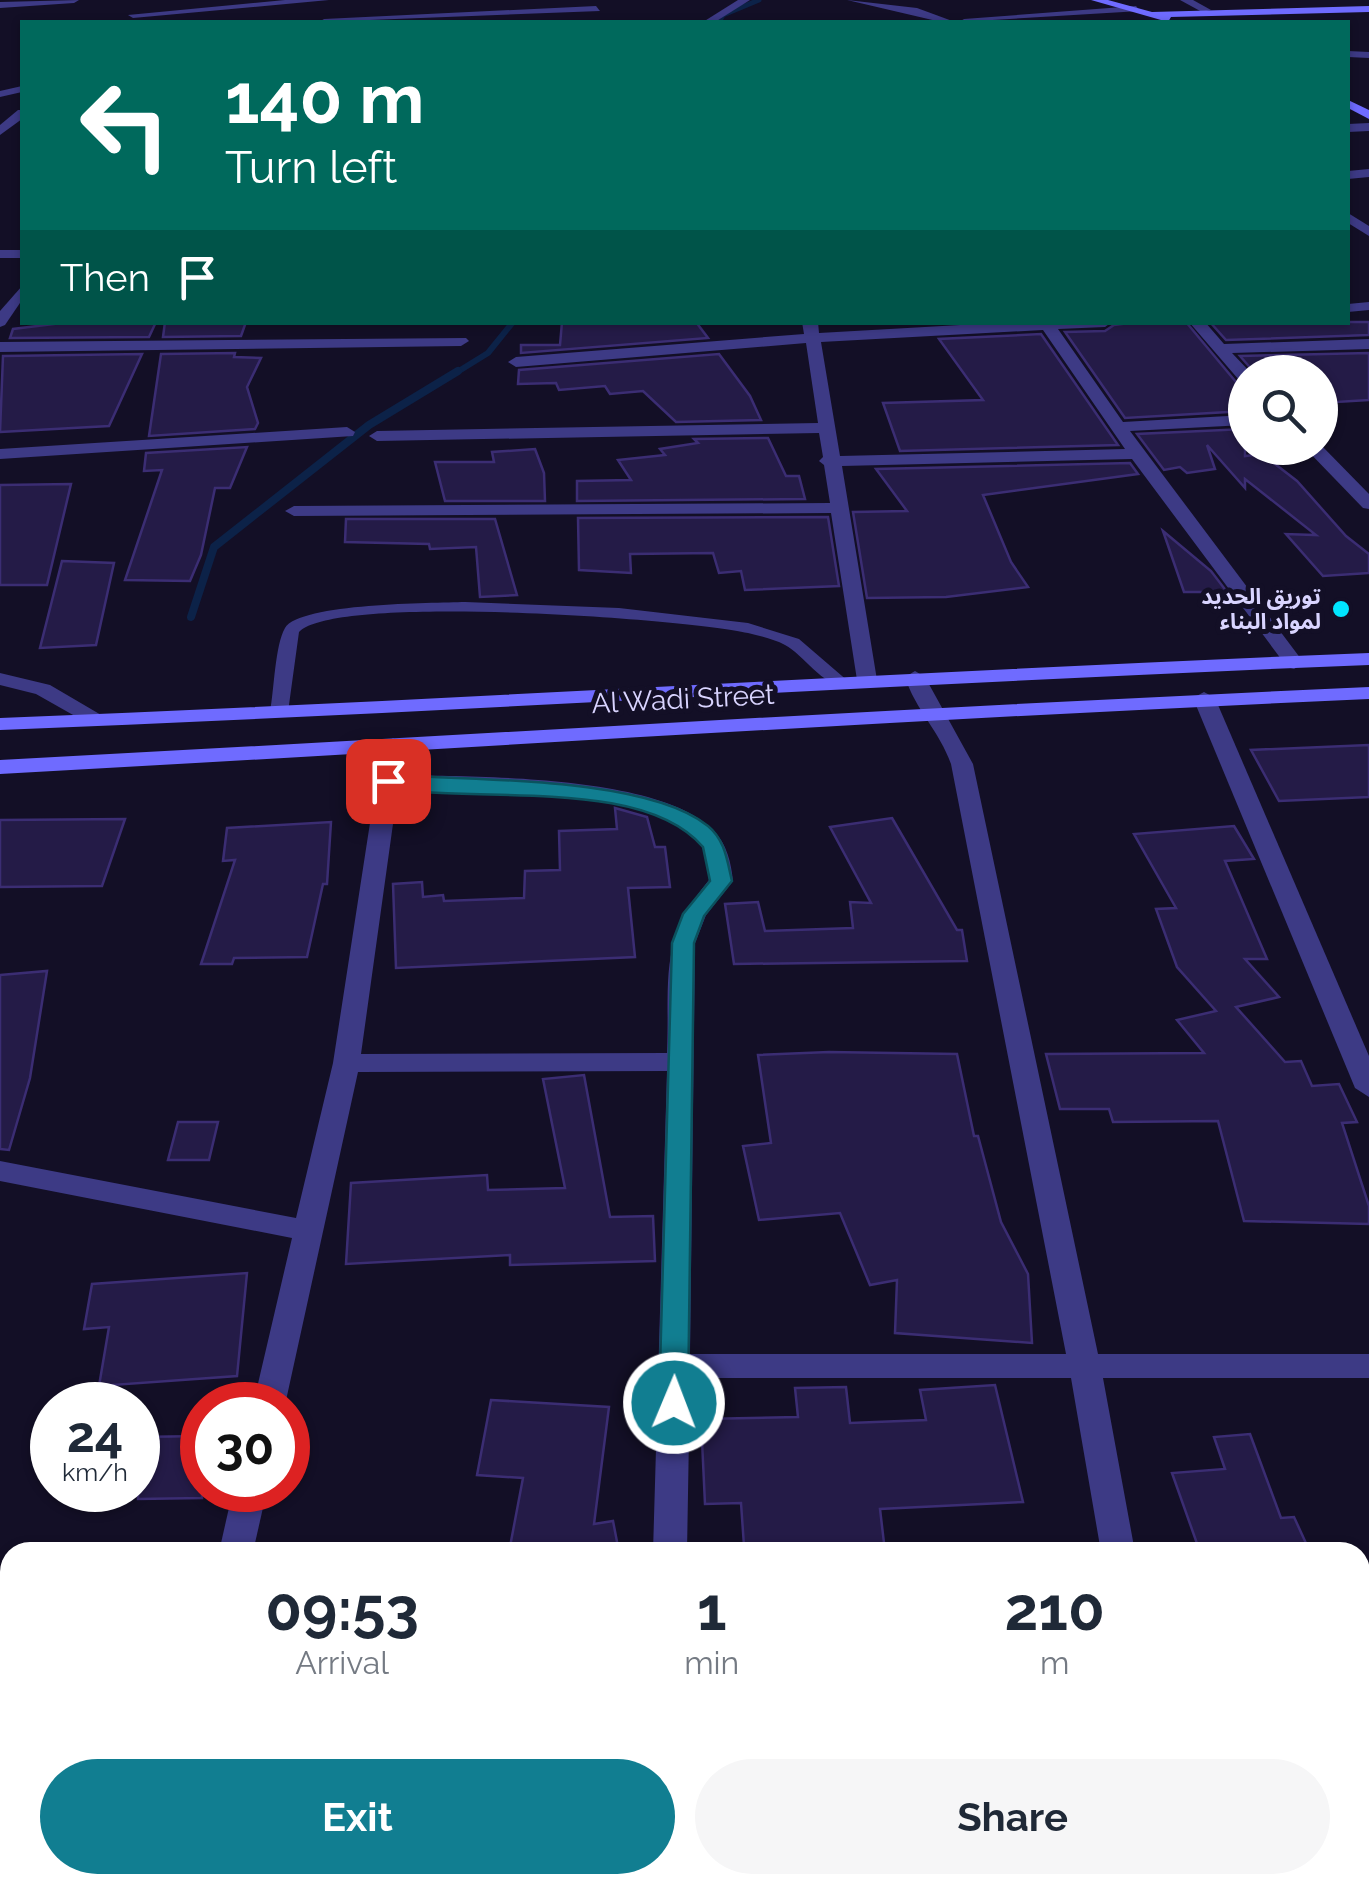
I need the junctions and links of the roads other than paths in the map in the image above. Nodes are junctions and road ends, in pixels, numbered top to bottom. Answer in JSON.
{"nodes":[{"id":1,"x":74,"y":0,"type":"edge"},
{"id":2,"x":140,"y":0,"type":"edge"},
{"id":3,"x":324,"y":0,"type":"edge"},
{"id":4,"x":416,"y":0,"type":"edge"},
{"id":5,"x":745,"y":0,"type":"edge"},
{"id":6,"x":852,"y":0,"type":"edge"},
{"id":7,"x":1096,"y":0,"type":"edge"},
{"id":8,"x":1184,"y":0,"type":"edge"},
{"id":9,"x":0,"y":5,"type":"edge"},
{"id":10,"x":594,"y":5,"type":"edge"},
{"id":11,"x":1206,"y":10,"type":"junction"},
{"id":12,"x":1369,"y":10,"type":"edge"},
{"id":13,"x":1155,"y":14,"type":"junction"},
{"id":14,"x":1136,"y":16,"type":"edge"},
{"id":15,"x":914,"y":17,"type":"edge"},
{"id":16,"x":133,"y":19,"type":"edge"},
{"id":17,"x":434,"y":19,"type":"edge"},
{"id":18,"x":397,"y":20,"type":"edge"},
{"id":19,"x":711,"y":20,"type":"edge"},
{"id":20,"x":991,"y":20,"type":"edge"},
{"id":21,"x":1171,"y":20,"type":"edge"},
{"id":22,"x":0,"y":74,"type":"edge"},
{"id":23,"x":4,"y":93,"type":"edge"},
{"id":24,"x":20,"y":293,"type":"edge"},
{"id":25,"x":0,"y":322,"type":"edge"},
{"id":26,"x":1007,"y":325,"type":"edge"},
{"id":27,"x":1047,"y":325,"type":"edge"},
{"id":28,"x":1198,"y":325,"type":"edge"},
{"id":29,"x":813,"y":330,"type":"edge"},
{"id":30,"x":461,"y":341,"type":"dead end"},
{"id":31,"x":1369,"y":344,"type":"edge"},
{"id":32,"x":0,"y":346,"type":"edge"},
{"id":33,"x":1219,"y":350,"type":"junction"},
{"id":34,"x":1228,"y":359,"type":"edge"},
{"id":35,"x":516,"y":362,"type":"dead end"},
{"id":36,"x":1228,"y":421,"type":"edge"},
{"id":37,"x":1120,"y":427,"type":"junction"},
{"id":38,"x":825,"y":428,"type":"junction"},
{"id":39,"x":347,"y":432,"type":"dead end"},
{"id":40,"x":376,"y":436,"type":"dead end"},
{"id":41,"x":0,"y":454,"type":"edge"},
{"id":42,"x":1136,"y":454,"type":"junction"},
{"id":43,"x":828,"y":461,"type":"junction"},
{"id":44,"x":1335,"y":465,"type":"edge"},
{"id":45,"x":1362,"y":487,"type":"edge"},
{"id":46,"x":1369,"y":504,"type":"edge"},
{"id":47,"x":836,"y":508,"type":"junction"},
{"id":48,"x":294,"y":511,"type":"dead end"},
{"id":49,"x":1369,"y":659,"type":"edge"},
{"id":50,"x":1294,"y":663,"type":"junction"},
{"id":51,"x":915,"y":677,"type":"junction"},
{"id":52,"x":0,"y":679,"type":"edge"},
{"id":53,"x":866,"y":680,"type":"junction"},
{"id":54,"x":841,"y":682,"type":"junction"},
{"id":55,"x":699,"y":690,"type":"junction"},
{"id":56,"x":1369,"y":693,"type":"edge"},
{"id":57,"x":1204,"y":698,"type":"junction"},
{"id":58,"x":279,"y":712,"type":"junction"},
{"id":59,"x":934,"y":712,"type":"junction"},
{"id":60,"x":97,"y":718,"type":"junction"},
{"id":61,"x":0,"y":724,"type":"edge"},
{"id":62,"x":710,"y":729,"type":"junction"},
{"id":63,"x":393,"y":745,"type":"junction"},
{"id":64,"x":0,"y":766,"type":"edge"},
{"id":65,"x":388,"y":781,"type":"junction"},
{"id":66,"x":678,"y":1062,"type":"junction"},
{"id":67,"x":346,"y":1063,"type":"junction"},
{"id":68,"x":1369,"y":1088,"type":"edge"},
{"id":69,"x":0,"y":1170,"type":"edge"},
{"id":70,"x":307,"y":1231,"type":"junction"},
{"id":71,"x":1084,"y":1363,"type":"junction"},
{"id":72,"x":674,"y":1366,"type":"junction"},
{"id":73,"x":1369,"y":1366,"type":"edge"},
{"id":74,"x":274,"y":1382,"type":"edge"},
{"id":75,"x":245,"y":1512,"type":"edge"},
{"id":76,"x":238,"y":1542,"type":"edge"},
{"id":77,"x":670,"y":1542,"type":"edge"},
{"id":78,"x":1116,"y":1542,"type":"edge"}],
"edges":[{"from":1,"to":9,"type":"street"},
{"from":2,"to":16,"type":"street"},
{"from":3,"to":16,"type":"street"},
{"from":4,"to":17,"type":"street"},
{"from":5,"to":19,"type":"street"},
{"from":6,"to":15,"type":"street"},
{"from":7,"to":14,"type":"main road"},
{"from":8,"to":11,"type":"street"},
{"from":10,"to":17,"type":"street"},
{"from":11,"to":12,"type":"main road"},
{"from":11,"to":13,"type":"main road"},
{"from":13,"to":14,"type":"main road"},
{"from":13,"to":21,"type":"main road"},
{"from":14,"to":20,"type":"street"},
{"from":17,"to":18,"type":"street"},
{"from":22,"to":23,"type":"street"},
{"from":24,"to":25,"type":"street"},
{"from":26,"to":29,"type":"street"},
{"from":27,"to":37,"type":"street"},
{"from":28,"to":33,"type":"street"},
{"from":29,"to":35,"type":"street"},
{"from":29,"to":38,"type":"street"},
{"from":30,"to":32,"type":"street"},
{"from":31,"to":33,"type":"street"},
{"from":33,"to":34,"type":"street"},
{"from":36,"to":37,"type":"street"},
{"from":37,"to":42,"type":"street"},
{"from":38,"to":40,"type":"street"},
{"from":38,"to":43,"type":"street"},
{"from":39,"to":41,"type":"street"},
{"from":42,"to":43,"type":"street"},
{"from":42,"to":50,"type":"street"},
{"from":43,"to":47,"type":"street"},
{"from":44,"to":45,"type":"street"},
{"from":45,"to":46,"type":"street"},
{"from":47,"to":48,"type":"street"},
{"from":47,"to":53,"type":"street"},
{"from":49,"to":50,"type":"main road","name":"Al Wadi Street"},
{"from":50,"to":51,"type":"main road","name":"Al Wadi Street"},
{"from":51,"to":53,"type":"main road","name":"Al Wadi Street"},
{"from":51,"to":59,"type":"street"},
{"from":52,"to":60,"type":"street"},
{"from":53,"to":54,"type":"main road","name":"Al Wadi Street"},
{"from":54,"to":55,"type":"main road","name":"Al Wadi Street"},
{"from":54,"to":58,"type":"lane"},
{"from":55,"to":58,"type":"main road","name":"Al Wadi Street"},
{"from":55,"to":62,"type":"main road"},
{"from":56,"to":57,"type":"main road","name":"Al Wadi Street"},
{"from":57,"to":59,"type":"main road","name":"Al Wadi Street"},
{"from":57,"to":68,"type":"street"},
{"from":58,"to":60,"type":"main road","name":"Al Wadi Street"},
{"from":59,"to":62,"type":"main road","name":"Al Wadi Street"},
{"from":59,"to":71,"type":"street"},
{"from":60,"to":61,"type":"main road","name":"Al Wadi Street"},
{"from":62,"to":63,"type":"main road","name":"Al Wadi Street"},
{"from":63,"to":64,"type":"main road","name":"Al Wadi Street"},
{"from":63,"to":65,"type":"street"},
{"from":65,"to":66,"type":"street"},
{"from":65,"to":67,"type":"street"},
{"from":66,"to":67,"type":"street"},
{"from":66,"to":72,"type":"street"},
{"from":67,"to":70,"type":"street"},
{"from":69,"to":70,"type":"street"},
{"from":70,"to":74,"type":"street"},
{"from":71,"to":72,"type":"street"},
{"from":71,"to":73,"type":"street"},
{"from":71,"to":78,"type":"street"},
{"from":72,"to":77,"type":"street"},
{"from":75,"to":76,"type":"street"}]}
